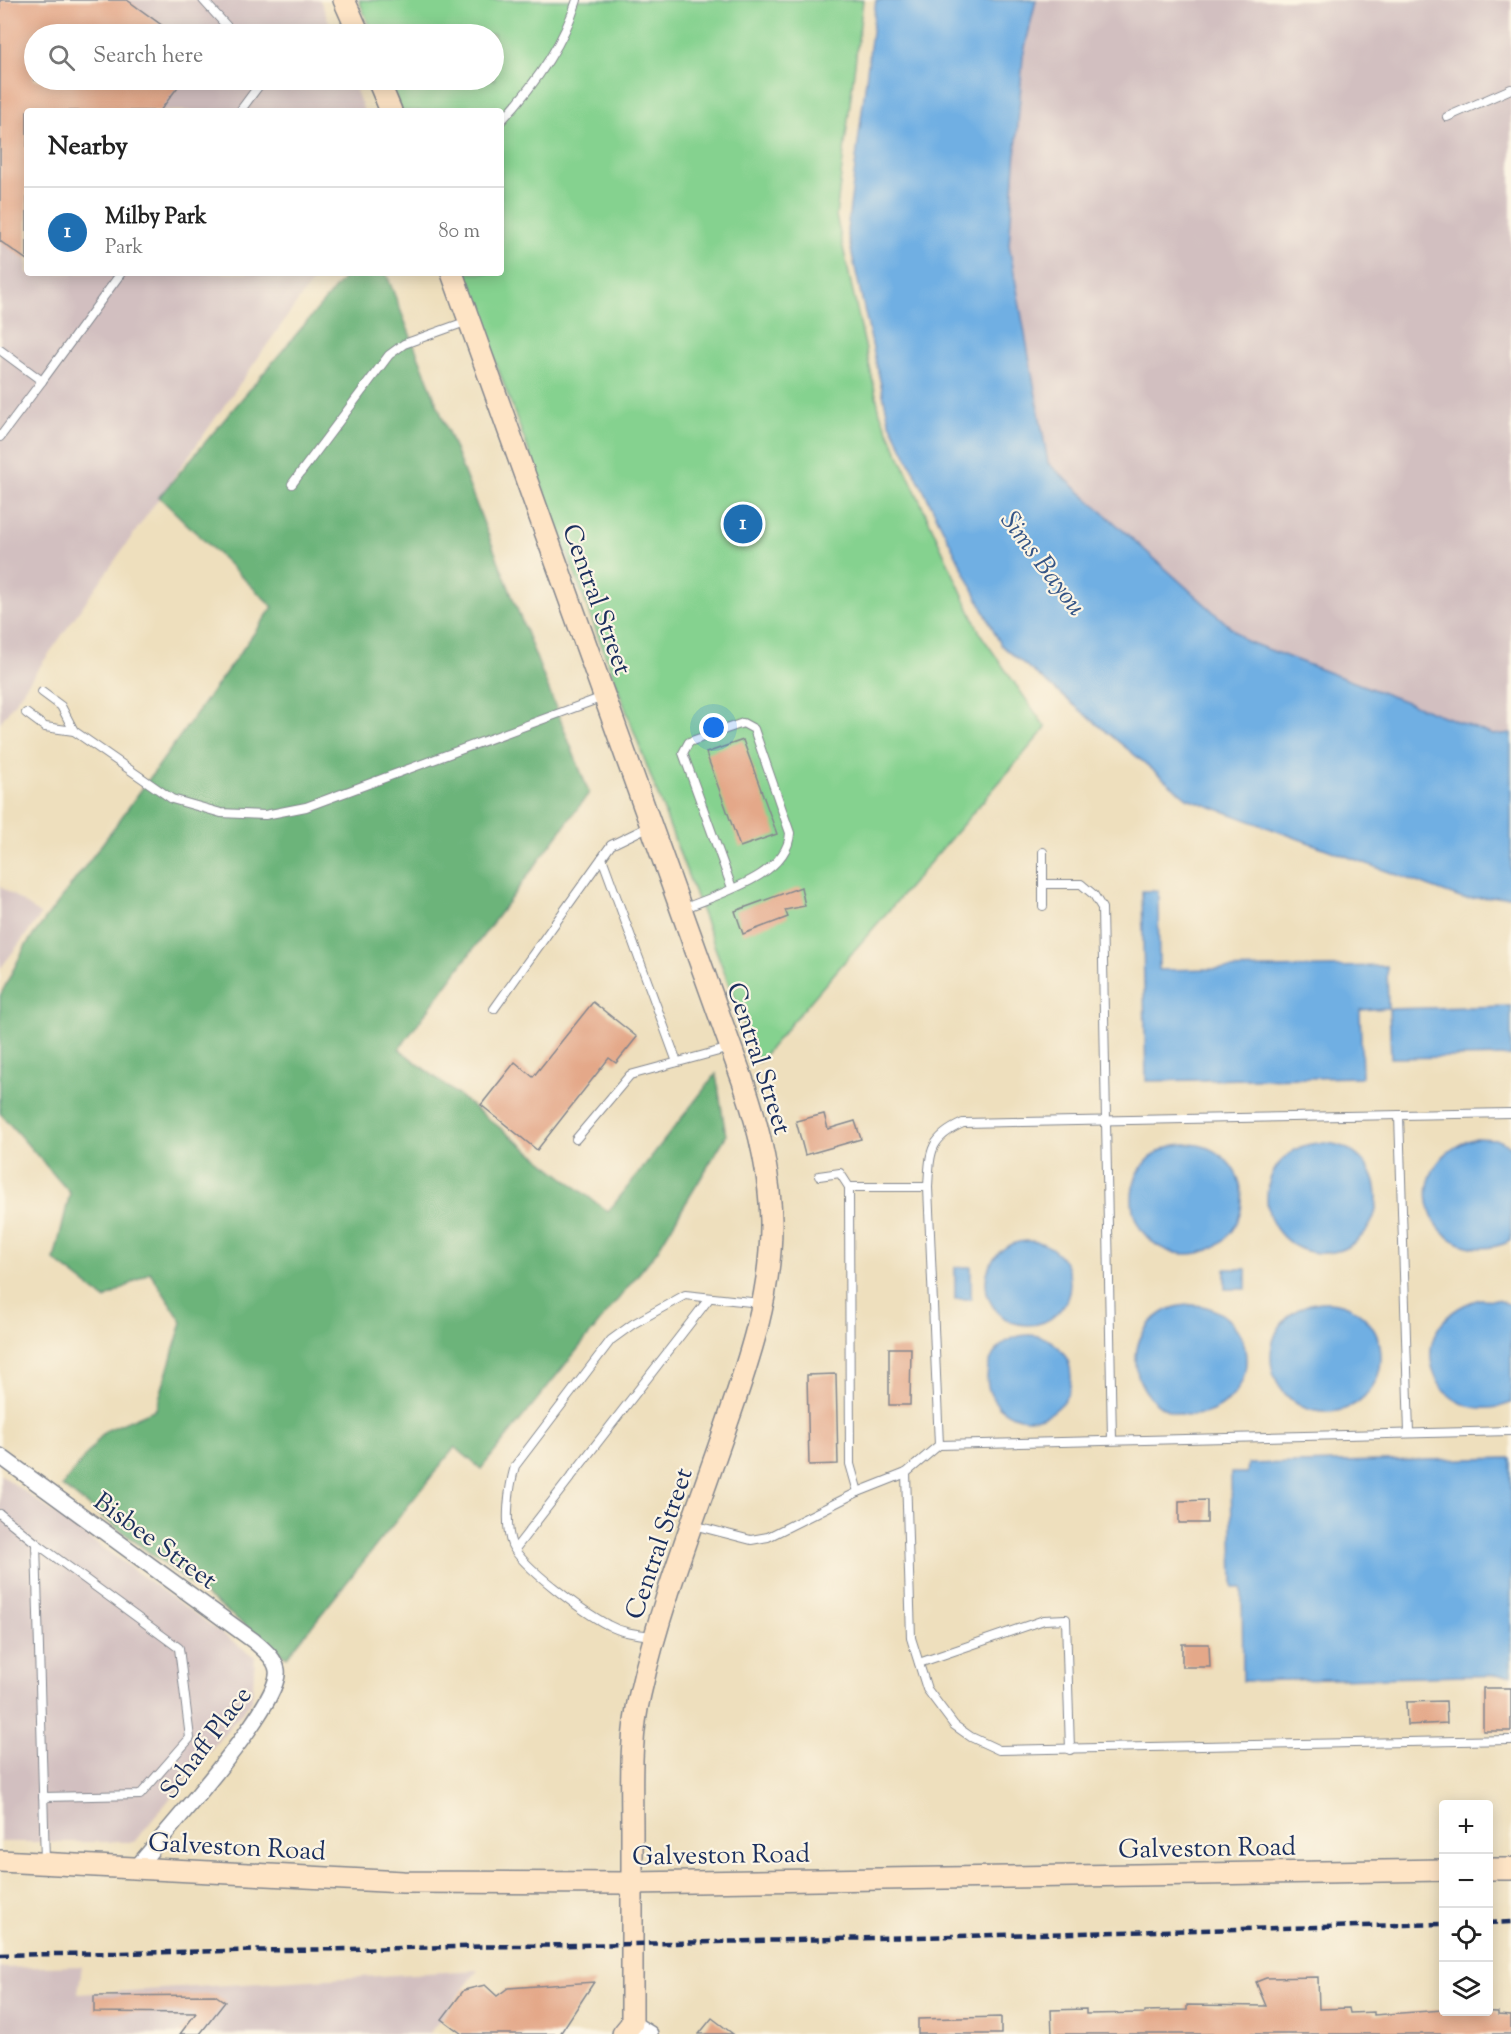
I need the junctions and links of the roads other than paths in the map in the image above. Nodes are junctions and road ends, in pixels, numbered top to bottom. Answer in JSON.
{"nodes":[{"id":1,"x":203,"y":0,"type":"edge"},
{"id":2,"x":344,"y":0,"type":"edge"},
{"id":3,"x":577,"y":0,"type":"edge"},
{"id":4,"x":225,"y":24,"type":"edge"},
{"id":5,"x":355,"y":24,"type":"edge"},
{"id":6,"x":1511,"y":89,"type":"edge"},
{"id":7,"x":256,"y":90,"type":"edge"},
{"id":8,"x":382,"y":90,"type":"edge"},
{"id":9,"x":242,"y":108,"type":"edge"},
{"id":10,"x":390,"y":108,"type":"edge"},
{"id":11,"x":1447,"y":117,"type":"dead end"},
{"id":12,"x":504,"y":118,"type":"edge"},
{"id":13,"x":119,"y":276,"type":"edge"},
{"id":14,"x":453,"y":276,"type":"edge"},
{"id":15,"x":469,"y":320,"type":"junction"},
{"id":16,"x":0,"y":350,"type":"edge"},
{"id":17,"x":42,"y":381,"type":"junction"},
{"id":18,"x":0,"y":437,"type":"edge"},
{"id":19,"x":292,"y":484,"type":"dead end"},
{"id":20,"x":42,"y":692,"type":"dead end"},
{"id":21,"x":604,"y":696,"type":"junction"},
{"id":22,"x":26,"y":713,"type":"dead end"},
{"id":23,"x":74,"y":731,"type":"junction"},
{"id":24,"x":651,"y":825,"type":"junction"},
{"id":25,"x":1043,"y":852,"type":"dead end"},
{"id":26,"x":602,"y":858,"type":"junction"},
{"id":27,"x":1043,"y":884,"type":"junction"},
{"id":28,"x":732,"y":888,"type":"junction"},
{"id":29,"x":1043,"y":906,"type":"dead end"},
{"id":30,"x":682,"y":909,"type":"junction"},
{"id":31,"x":494,"y":1009,"type":"dead end"},
{"id":32,"x":732,"y":1048,"type":"junction"},
{"id":33,"x":677,"y":1062,"type":"junction"},
{"id":34,"x":1511,"y":1113,"type":"edge"},
{"id":35,"x":1399,"y":1115,"type":"junction"},
{"id":36,"x":1107,"y":1120,"type":"junction"},
{"id":37,"x":576,"y":1139,"type":"dead end"},
{"id":38,"x":819,"y":1176,"type":"dead end"},
{"id":39,"x":928,"y":1187,"type":"junction"},
{"id":40,"x":849,"y":1188,"type":"junction"},
{"id":41,"x":708,"y":1299,"type":"junction"},
{"id":42,"x":763,"y":1303,"type":"junction"},
{"id":43,"x":1511,"y":1431,"type":"edge"},
{"id":44,"x":1409,"y":1433,"type":"junction"},
{"id":45,"x":1112,"y":1440,"type":"junction"},
{"id":46,"x":939,"y":1444,"type":"junction"},
{"id":47,"x":0,"y":1456,"type":"edge"},
{"id":48,"x":906,"y":1473,"type":"junction"},
{"id":49,"x":858,"y":1492,"type":"junction"},
{"id":50,"x":0,"y":1515,"type":"edge"},
{"id":51,"x":692,"y":1525,"type":"junction"},
{"id":52,"x":36,"y":1543,"type":"junction"},
{"id":53,"x":515,"y":1549,"type":"junction"},
{"id":54,"x":654,"y":1636,"type":"junction"},
{"id":55,"x":919,"y":1663,"type":"junction"},
{"id":56,"x":277,"y":1669,"type":"joint"},
{"id":57,"x":1511,"y":1740,"type":"edge"},
{"id":58,"x":1070,"y":1750,"type":"junction"},
{"id":59,"x":43,"y":1797,"type":"junction"},
{"id":60,"x":0,"y":1861,"type":"edge"},
{"id":61,"x":45,"y":1863,"type":"junction"},
{"id":62,"x":137,"y":1867,"type":"junction"},
{"id":63,"x":1493,"y":1869,"type":"edge"},
{"id":64,"x":1511,"y":1869,"type":"edge"},
{"id":65,"x":1439,"y":1870,"type":"edge"},
{"id":66,"x":632,"y":1883,"type":"junction"},
{"id":67,"x":627,"y":2028,"type":"edge"},
{"id":68,"x":650,"y":2034,"type":"edge"}],
"edges":[{"from":1,"to":4,"type":"lane"},
{"from":2,"to":5,"type":"street"},
{"from":3,"to":12,"type":"lane"},
{"from":6,"to":11,"type":"lane"},
{"from":7,"to":9,"type":"lane"},
{"from":8,"to":10,"type":"street"},
{"from":13,"to":17,"type":"lane"},
{"from":14,"to":15,"type":"street","name":"Central Street"},
{"from":15,"to":19,"type":"lane"},
{"from":15,"to":21,"type":"street","name":"Central Street"},
{"from":16,"to":17,"type":"lane"},
{"from":17,"to":18,"type":"lane"},
{"from":20,"to":23,"type":"lane"},
{"from":21,"to":23,"type":"lane"},
{"from":21,"to":24,"type":"street","name":"Central Street"},
{"from":22,"to":23,"type":"lane"},
{"from":24,"to":26,"type":"lane"},
{"from":24,"to":30,"type":"street","name":"Central Street"},
{"from":25,"to":27,"type":"lane"},
{"from":26,"to":31,"type":"lane"},
{"from":26,"to":33,"type":"lane"},
{"from":27,"to":29,"type":"lane"},
{"from":27,"to":36,"type":"lane"},
{"from":28,"to":28,"type":"lane"},
{"from":28,"to":30,"type":"lane"},
{"from":30,"to":32,"type":"street","name":"Central Street"},
{"from":32,"to":33,"type":"lane"},
{"from":32,"to":42,"type":"street","name":"Central Street"},
{"from":33,"to":37,"type":"lane"},
{"from":34,"to":35,"type":"lane"},
{"from":35,"to":36,"type":"lane"},
{"from":35,"to":44,"type":"lane"},
{"from":36,"to":39,"type":"lane"},
{"from":36,"to":45,"type":"lane"},
{"from":38,"to":40,"type":"lane"},
{"from":39,"to":40,"type":"lane"},
{"from":39,"to":46,"type":"lane"},
{"from":40,"to":49,"type":"lane"},
{"from":41,"to":42,"type":"lane"},
{"from":41,"to":53,"type":"lane"},
{"from":41,"to":53,"type":"lane"},
{"from":42,"to":51,"type":"street","name":"Central Street"},
{"from":43,"to":44,"type":"lane"},
{"from":44,"to":45,"type":"lane"},
{"from":45,"to":46,"type":"lane"},
{"from":46,"to":48,"type":"lane"},
{"from":47,"to":56,"type":"street","name":"Bisbee Street"},
{"from":48,"to":49,"type":"lane"},
{"from":48,"to":55,"type":"lane"},
{"from":49,"to":51,"type":"lane"},
{"from":50,"to":52,"type":"lane"},
{"from":51,"to":54,"type":"street","name":"Central Street"},
{"from":52,"to":59,"type":"lane"},
{"from":52,"to":59,"type":"lane"},
{"from":53,"to":54,"type":"lane"},
{"from":54,"to":66,"type":"street","name":"Central Street"},
{"from":55,"to":58,"type":"lane"},
{"from":55,"to":58,"type":"lane"},
{"from":56,"to":62,"type":"street","name":"Schaff Place"},
{"from":57,"to":58,"type":"lane"},
{"from":59,"to":61,"type":"lane"},
{"from":60,"to":61,"type":"street","name":"Galveston Road"},
{"from":61,"to":62,"type":"street","name":"Galveston Road"},
{"from":62,"to":66,"type":"street","name":"Galveston Road"},
{"from":63,"to":64,"type":"street"},
{"from":65,"to":66,"type":"street","name":"Galveston Road"},
{"from":66,"to":67,"type":"street","name":"Central Street"},
{"from":67,"to":68,"type":"street"}]}
